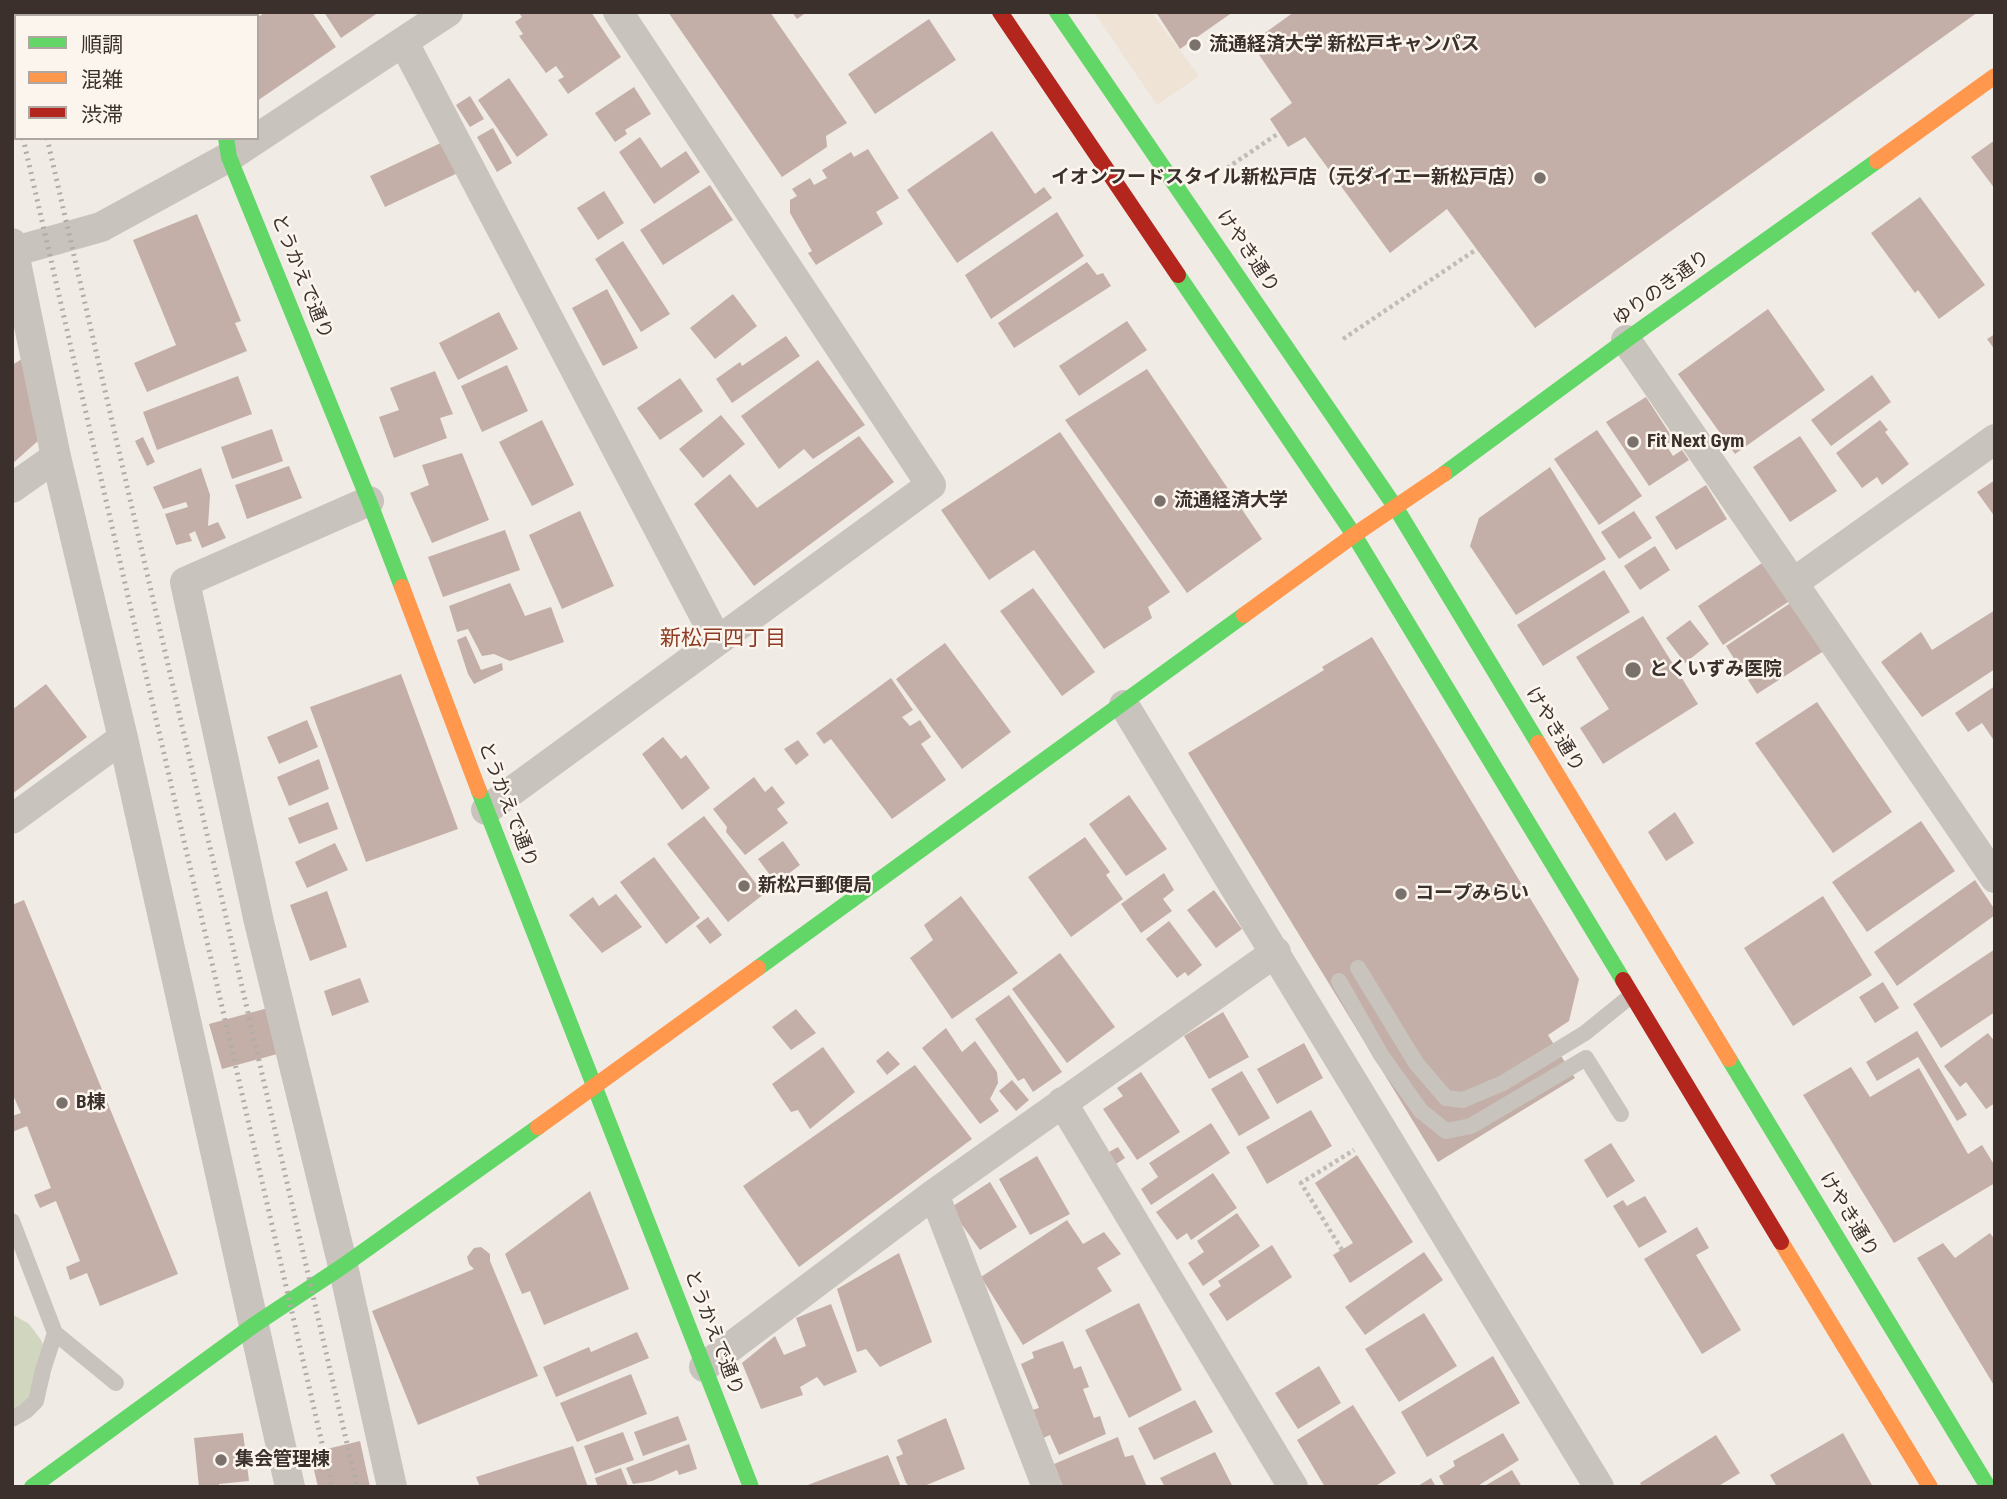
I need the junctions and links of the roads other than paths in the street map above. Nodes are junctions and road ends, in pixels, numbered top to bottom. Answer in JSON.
{"nodes":[{"id":1,"x":448,"y":12,"type":"edge"},
{"id":2,"x":618,"y":12,"type":"edge"},
{"id":3,"x":1000,"y":12,"type":"edge"},
{"id":4,"x":1058,"y":12,"type":"edge"},
{"id":5,"x":404,"y":43,"type":"junction"},
{"id":6,"x":1995,"y":76,"type":"edge"},
{"id":7,"x":259,"y":130,"type":"edge"},
{"id":8,"x":228,"y":148,"type":"edge"},
{"id":9,"x":13,"y":249,"type":"edge"},
{"id":10,"x":1626,"y":340,"type":"junction"},
{"id":11,"x":1995,"y":439,"type":"edge"},
{"id":12,"x":56,"y":457,"type":"junction"},
{"id":13,"x":12,"y":488,"type":"edge"},
{"id":14,"x":369,"y":501,"type":"junction"},
{"id":15,"x":1396,"y":508,"type":"junction"},
{"id":16,"x":1354,"y":535,"type":"junction"},
{"id":17,"x":1793,"y":583,"type":"junction"},
{"id":18,"x":717,"y":640,"type":"junction"},
{"id":19,"x":1124,"y":705,"type":"junction"},
{"id":20,"x":123,"y":738,"type":"junction"},
{"id":21,"x":486,"y":810,"type":"junction"},
{"id":22,"x":12,"y":819,"type":"edge"},
{"id":23,"x":1995,"y":878,"type":"edge"},
{"id":24,"x":1276,"y":952,"type":"junction"},
{"id":25,"x":1359,"y":968,"type":"dead end"},
{"id":26,"x":1339,"y":981,"type":"dead end"},
{"id":27,"x":1632,"y":995,"type":"junction"},
{"id":28,"x":594,"y":1088,"type":"junction"},
{"id":29,"x":1062,"y":1102,"type":"junction"},
{"id":30,"x":1622,"y":1114,"type":"dead end"},
{"id":31,"x":934,"y":1194,"type":"junction"},
{"id":32,"x":12,"y":1221,"type":"edge"},
{"id":33,"x":343,"y":1266,"type":"junction"},
{"id":34,"x":254,"y":1325,"type":"junction"},
{"id":35,"x":55,"y":1334,"type":"junction"},
{"id":36,"x":704,"y":1367,"type":"junction"},
{"id":37,"x":116,"y":1383,"type":"dead end"},
{"id":38,"x":12,"y":1419,"type":"edge"},
{"id":39,"x":32,"y":1487,"type":"edge"},
{"id":40,"x":289,"y":1487,"type":"edge"},
{"id":41,"x":392,"y":1487,"type":"edge"},
{"id":42,"x":751,"y":1487,"type":"edge"},
{"id":43,"x":1047,"y":1487,"type":"edge"},
{"id":44,"x":1293,"y":1487,"type":"edge"},
{"id":45,"x":1600,"y":1487,"type":"edge"},
{"id":46,"x":1930,"y":1487,"type":"edge"},
{"id":47,"x":1988,"y":1487,"type":"edge"}],
"edges":[{"from":1,"to":5,"type":"street"},
{"from":2,"to":18,"type":"street"},
{"from":3,"to":16,"type":"street"},
{"from":4,"to":15,"type":"street","name":"けやき通り"},
{"from":5,"to":7,"type":"street"},
{"from":5,"to":18,"type":"street"},
{"from":6,"to":10,"type":"street","name":"ゆりのき通り"},
{"from":8,"to":9,"type":"street"},
{"from":8,"to":14,"type":"street","name":"とうかえで通り"},
{"from":9,"to":12,"type":"street"},
{"from":10,"to":15,"type":"street","name":"ゆりのき通り"},
{"from":10,"to":17,"type":"street"},
{"from":11,"to":17,"type":"street"},
{"from":12,"to":13,"type":"street"},
{"from":12,"to":20,"type":"street"},
{"from":14,"to":21,"type":"street","name":"とうかえで通り"},
{"from":14,"to":33,"type":"street"},
{"from":15,"to":16,"type":"street","name":"ゆりのき通り"},
{"from":15,"to":47,"type":"street","name":"けやき通り"},
{"from":16,"to":19,"type":"street","name":"ゆりのき通り"},
{"from":16,"to":27,"type":"street"},
{"from":17,"to":23,"type":"street"},
{"from":18,"to":21,"type":"street"},
{"from":19,"to":24,"type":"street"},
{"from":19,"to":28,"type":"street","name":"ゆりのき通り"},
{"from":20,"to":22,"type":"street"},
{"from":20,"to":34,"type":"street"},
{"from":21,"to":28,"type":"street","name":"とうかえで通り"},
{"from":24,"to":29,"type":"street"},
{"from":24,"to":45,"type":"street"},
{"from":25,"to":27,"type":"lane"},
{"from":26,"to":30,"type":"lane"},
{"from":27,"to":46,"type":"street"},
{"from":28,"to":33,"type":"street","name":"ゆりのき通り"},
{"from":28,"to":36,"type":"street","name":"とうかえで通り"},
{"from":29,"to":31,"type":"street"},
{"from":29,"to":44,"type":"street"},
{"from":31,"to":36,"type":"street"},
{"from":31,"to":43,"type":"street"},
{"from":32,"to":35,"type":"lane"},
{"from":33,"to":34,"type":"street","name":"ゆりのき通り"},
{"from":33,"to":41,"type":"street"},
{"from":34,"to":39,"type":"street","name":"ゆりのき通り"},
{"from":34,"to":40,"type":"street"},
{"from":35,"to":37,"type":"lane"},
{"from":35,"to":38,"type":"lane"},
{"from":36,"to":42,"type":"street","name":"とうかえで通り"}]}
